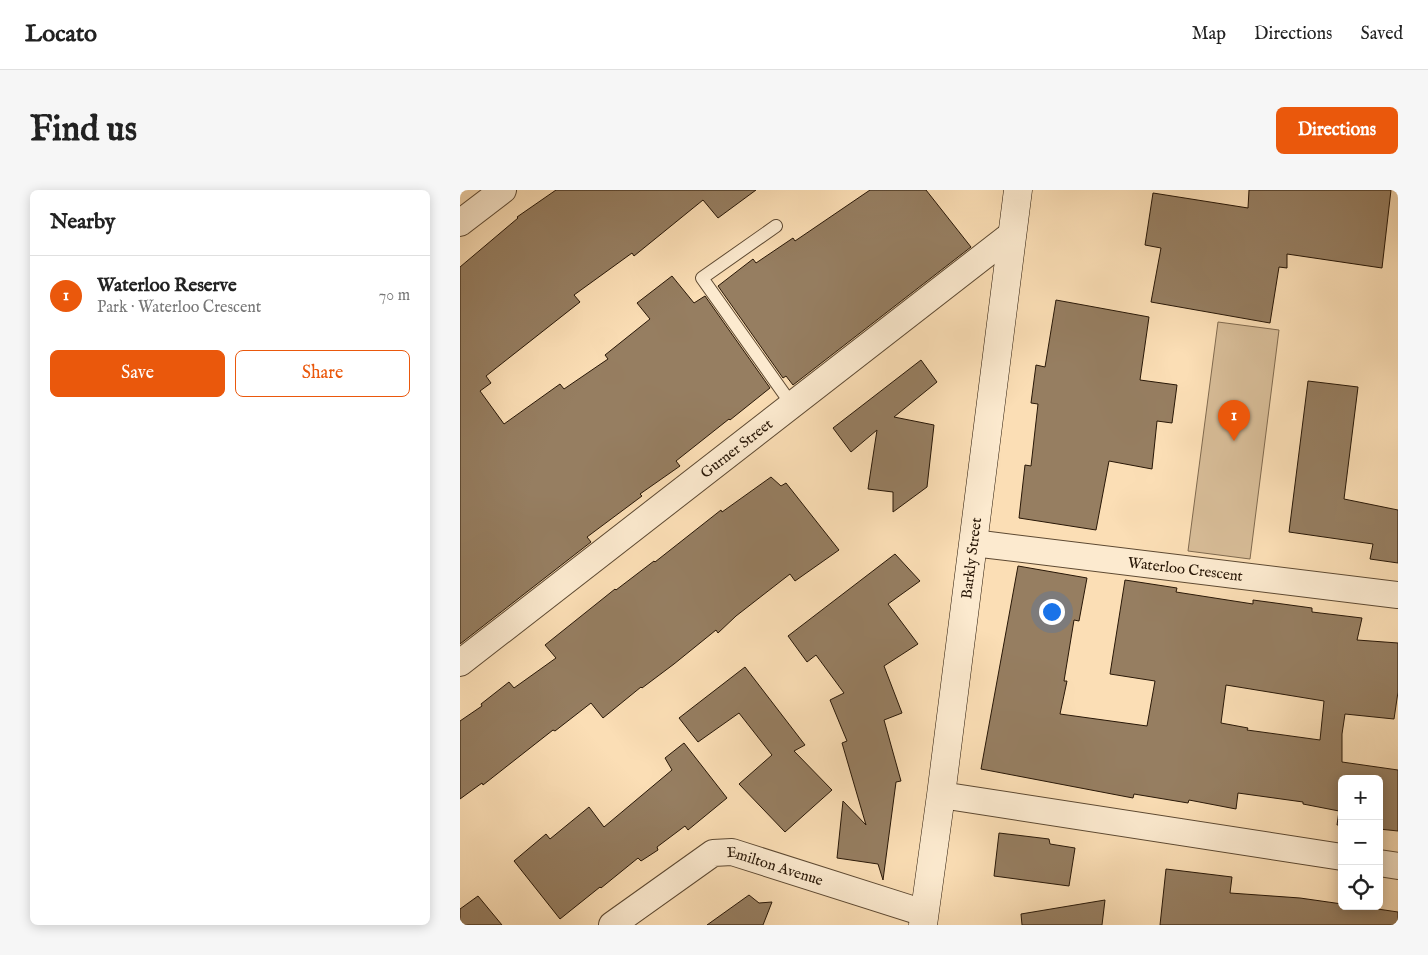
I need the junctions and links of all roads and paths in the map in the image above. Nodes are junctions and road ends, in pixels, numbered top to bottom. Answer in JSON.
{"nodes":[{"id":1,"x":503,"y":190,"type":"edge"},
{"id":2,"x":1018,"y":190,"type":"edge"},
{"id":3,"x":460,"y":224,"type":"edge"},
{"id":4,"x":776,"y":226,"type":"dead end"},
{"id":5,"x":1012,"y":234,"type":"junction"},
{"id":6,"x":792,"y":405,"type":"junction"},
{"id":7,"x":972,"y":543,"type":"junction"},
{"id":8,"x":1398,"y":596,"type":"edge"},
{"id":9,"x":460,"y":663,"type":"edge"},
{"id":10,"x":941,"y":795,"type":"junction"},
{"id":11,"x":1338,"y":857,"type":"edge"},
{"id":12,"x":1383,"y":864,"type":"edge"},
{"id":13,"x":1398,"y":866,"type":"edge"},
{"id":14,"x":924,"y":919,"type":"edge"},
{"id":15,"x":612,"y":925,"type":"edge"}],
"edges":[{"from":1,"to":3,"type":"street"},
{"from":2,"to":5,"type":"main road","name":"Barkly Street"},
{"from":4,"to":6,"type":"lane"},
{"from":5,"to":6,"type":"street","name":"Gurner Street"},
{"from":5,"to":7,"type":"main road","name":"Barkly Street"},
{"from":6,"to":9,"type":"street","name":"Gurner Street"},
{"from":7,"to":8,"type":"street","name":"Waterloo Crescent"},
{"from":7,"to":10,"type":"main road","name":"Barkly Street"},
{"from":10,"to":11,"type":"street"},
{"from":10,"to":14,"type":"main road","name":"Barkly Street"},
{"from":12,"to":13,"type":"street"},
{"from":14,"to":15,"type":"street","name":"Emilton Avenue"}]}
